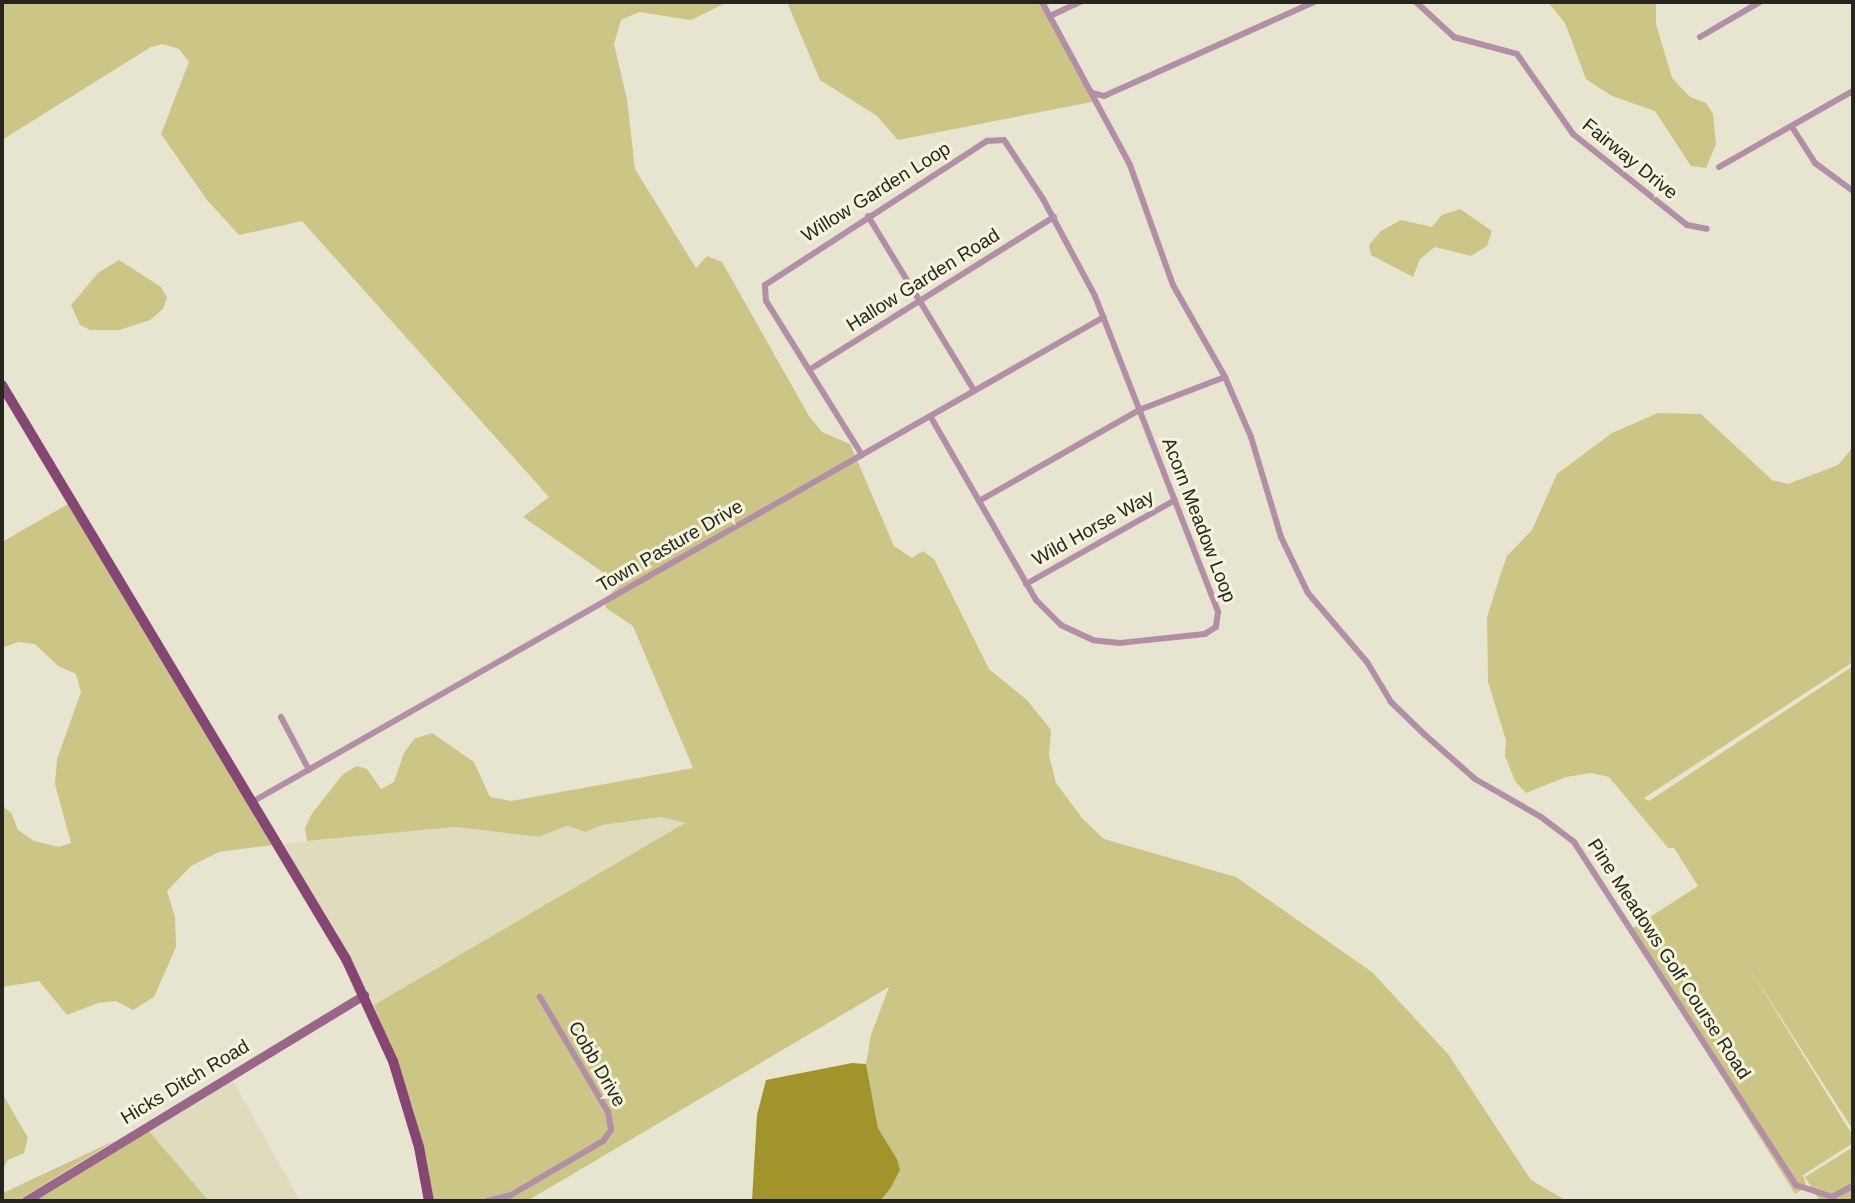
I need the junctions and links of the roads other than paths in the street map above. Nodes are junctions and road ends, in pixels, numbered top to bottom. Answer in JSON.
{"nodes":[{"id":1,"x":1042,"y":2,"type":"edge"},
{"id":2,"x":1080,"y":2,"type":"edge"},
{"id":3,"x":1314,"y":2,"type":"edge"},
{"id":4,"x":1416,"y":2,"type":"edge"},
{"id":5,"x":1760,"y":2,"type":"edge"},
{"id":6,"x":1050,"y":16,"type":"junction"},
{"id":7,"x":1700,"y":37,"type":"dead end"},
{"id":8,"x":1853,"y":91,"type":"edge"},
{"id":9,"x":1092,"y":93,"type":"junction"},
{"id":10,"x":1792,"y":127,"type":"junction"},
{"id":11,"x":1719,"y":167,"type":"dead end"},
{"id":12,"x":1853,"y":191,"type":"edge"},
{"id":13,"x":868,"y":216,"type":"junction"},
{"id":14,"x":1054,"y":217,"type":"junction"},
{"id":15,"x":1707,"y":229,"type":"dead end"},
{"id":16,"x":921,"y":300,"type":"junction"},
{"id":17,"x":1104,"y":317,"type":"junction"},
{"id":18,"x":809,"y":370,"type":"junction"},
{"id":19,"x":1225,"y":377,"type":"junction"},
{"id":20,"x":2,"y":385,"type":"edge"},
{"id":21,"x":974,"y":390,"type":"junction"},
{"id":22,"x":1139,"y":410,"type":"junction"},
{"id":23,"x":930,"y":416,"type":"junction"},
{"id":24,"x":862,"y":455,"type":"junction"},
{"id":25,"x":1175,"y":500,"type":"junction"},
{"id":26,"x":979,"y":501,"type":"junction"},
{"id":27,"x":1026,"y":584,"type":"junction"},
{"id":28,"x":281,"y":717,"type":"dead end"},
{"id":29,"x":309,"y":769,"type":"junction"},
{"id":30,"x":252,"y":802,"type":"junction"},
{"id":31,"x":364,"y":995,"type":"junction"},
{"id":32,"x":540,"y":997,"type":"dead end"},
{"id":33,"x":1853,"y":1186,"type":"edge"},
{"id":34,"x":25,"y":1201,"type":"edge"},
{"id":35,"x":429,"y":1201,"type":"edge"},
{"id":36,"x":487,"y":1201,"type":"edge"}],
"edges":[{"from":1,"to":6,"type":"street","name":"Pine Meadows Golf Course Road"},
{"from":2,"to":6,"type":"street"},
{"from":3,"to":9,"type":"street"},
{"from":4,"to":15,"type":"street","name":"Fairway Drive"},
{"from":5,"to":7,"type":"street"},
{"from":6,"to":9,"type":"street","name":"Pine Meadows Golf Course Road"},
{"from":8,"to":10,"type":"street"},
{"from":9,"to":19,"type":"street","name":"Pine Meadows Golf Course Road"},
{"from":10,"to":11,"type":"street"},
{"from":10,"to":12,"type":"street"},
{"from":13,"to":14,"type":"street","name":"Willow Garden Loop"},
{"from":13,"to":16,"type":"street"},
{"from":13,"to":18,"type":"street","name":"Willow Garden Loop"},
{"from":14,"to":16,"type":"street","name":"Hallow Garden Road"},
{"from":14,"to":17,"type":"street","name":"Willow Garden Loop"},
{"from":16,"to":18,"type":"street","name":"Hallow Garden Road"},
{"from":16,"to":21,"type":"street"},
{"from":17,"to":21,"type":"street","name":"Town Pasture Drive"},
{"from":17,"to":22,"type":"street","name":"Acorn Meadow Loop"},
{"from":18,"to":24,"type":"street","name":"Willow Garden Loop"},
{"from":19,"to":22,"type":"street"},
{"from":19,"to":33,"type":"street","name":"Pine Meadows Golf Course Road"},
{"from":20,"to":30,"type":"main road"},
{"from":21,"to":23,"type":"street","name":"Town Pasture Drive"},
{"from":22,"to":25,"type":"street","name":"Acorn Meadow Loop"},
{"from":22,"to":26,"type":"street"},
{"from":23,"to":24,"type":"street","name":"Town Pasture Drive"},
{"from":23,"to":26,"type":"street","name":"Acorn Meadow Loop"},
{"from":24,"to":29,"type":"street","name":"Town Pasture Drive"},
{"from":25,"to":27,"type":"street","name":"Wild Horse Way"},
{"from":25,"to":27,"type":"street","name":"Acorn Meadow Loop"},
{"from":26,"to":27,"type":"street","name":"Acorn Meadow Loop"},
{"from":28,"to":29,"type":"street"},
{"from":29,"to":30,"type":"street","name":"Town Pasture Drive"},
{"from":30,"to":31,"type":"main road"},
{"from":31,"to":34,"type":"street","name":"Hicks Ditch Road"},
{"from":31,"to":35,"type":"main road"},
{"from":32,"to":36,"type":"street","name":"Cobb Drive"}]}
